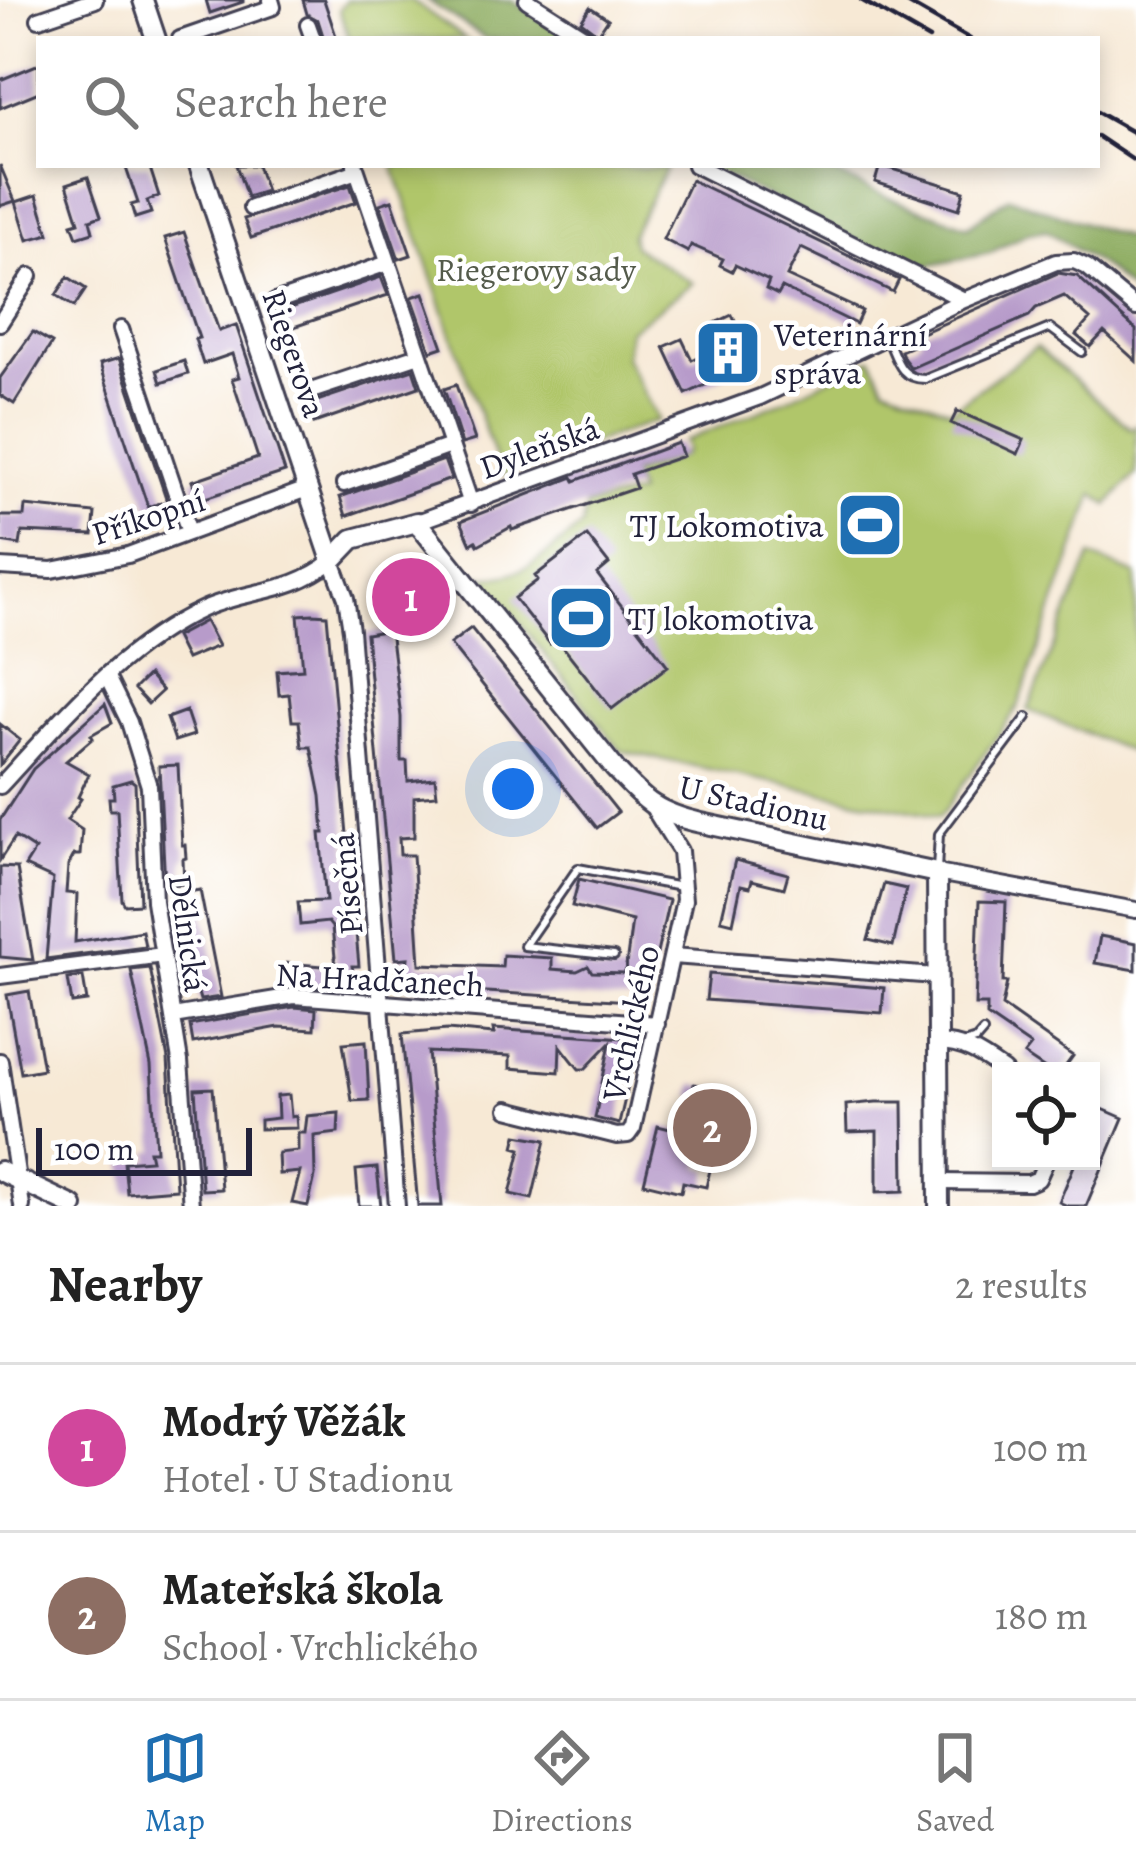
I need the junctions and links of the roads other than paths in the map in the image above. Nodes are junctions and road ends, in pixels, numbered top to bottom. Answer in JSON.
{"nodes":[{"id":1,"x":95,"y":0,"type":"edge"},
{"id":2,"x":143,"y":0,"type":"edge"},
{"id":3,"x":271,"y":0,"type":"edge"},
{"id":4,"x":527,"y":0,"type":"edge"},
{"id":5,"x":39,"y":19,"type":"dead end"},
{"id":6,"x":155,"y":36,"type":"edge"},
{"id":7,"x":189,"y":36,"type":"edge"},
{"id":8,"x":584,"y":36,"type":"edge"},
{"id":9,"x":200,"y":168,"type":"edge"},
{"id":10,"x":356,"y":168,"type":"edge"},
{"id":11,"x":700,"y":168,"type":"edge"},
{"id":12,"x":251,"y":208,"type":"dead end"},
{"id":13,"x":388,"y":263,"type":"junction"},
{"id":14,"x":30,"y":276,"type":"dead end"},
{"id":15,"x":964,"y":300,"type":"junction"},
{"id":16,"x":275,"y":302,"type":"dead end"},
{"id":17,"x":1136,"y":308,"type":"edge"},
{"id":18,"x":0,"y":323,"type":"edge"},
{"id":19,"x":121,"y":329,"type":"dead end"},
{"id":20,"x":886,"y":337,"type":"junction"},
{"id":21,"x":1082,"y":352,"type":"dead end"},
{"id":22,"x":419,"y":355,"type":"junction"},
{"id":23,"x":308,"y":392,"type":"dead end"},
{"id":24,"x":450,"y":446,"type":"junction"},
{"id":25,"x":344,"y":484,"type":"dead end"},
{"id":26,"x":307,"y":489,"type":"junction"},
{"id":27,"x":471,"y":503,"type":"junction"},
{"id":28,"x":416,"y":522,"type":"junction"},
{"id":29,"x":188,"y":532,"type":"junction"},
{"id":30,"x":332,"y":560,"type":"junction"},
{"id":31,"x":0,"y":567,"type":"edge"},
{"id":32,"x":106,"y":675,"type":"junction"},
{"id":33,"x":1027,"y":717,"type":"dead end"},
{"id":34,"x":0,"y":786,"type":"edge"},
{"id":35,"x":652,"y":807,"type":"junction"},
{"id":36,"x":937,"y":873,"type":"junction"},
{"id":37,"x":685,"y":888,"type":"junction"},
{"id":38,"x":1136,"y":910,"type":"edge"},
{"id":39,"x":163,"y":955,"type":"junction"},
{"id":40,"x":614,"y":956,"type":"dead end"},
{"id":41,"x":673,"y":956,"type":"junction"},
{"id":42,"x":0,"y":976,"type":"edge"},
{"id":43,"x":935,"y":976,"type":"junction"},
{"id":44,"x":383,"y":1002,"type":"junction"},
{"id":45,"x":173,"y":1016,"type":"junction"},
{"id":46,"x":657,"y":1024,"type":"junction"},
{"id":47,"x":983,"y":1032,"type":"dead end"},
{"id":48,"x":936,"y":1043,"type":"junction"},
{"id":49,"x":960,"y":1045,"type":"junction"},
{"id":50,"x":0,"y":1061,"type":"edge"},
{"id":51,"x":992,"y":1064,"type":"edge"},
{"id":52,"x":508,"y":1109,"type":"dead end"},
{"id":53,"x":1042,"y":1170,"type":"edge"},
{"id":54,"x":0,"y":1172,"type":"edge"},
{"id":55,"x":940,"y":1182,"type":"junction"},
{"id":56,"x":21,"y":1183,"type":"junction"},
{"id":57,"x":22,"y":1206,"type":"edge"},
{"id":58,"x":73,"y":1206,"type":"edge"},
{"id":59,"x":191,"y":1206,"type":"edge"},
{"id":60,"x":397,"y":1206,"type":"edge"},
{"id":61,"x":939,"y":1206,"type":"edge"}],
"edges":[{"from":1,"to":5,"type":"street"},
{"from":2,"to":6,"type":"street"},
{"from":3,"to":7,"type":"street"},
{"from":4,"to":8,"type":"street"},
{"from":9,"to":26,"type":"street","name":"Riegerova"},
{"from":10,"to":12,"type":"street"},
{"from":10,"to":13,"type":"street"},
{"from":11,"to":15,"type":"street"},
{"from":13,"to":16,"type":"street","name":"Riegerova"},
{"from":13,"to":22,"type":"street"},
{"from":14,"to":18,"type":"street"},
{"from":15,"to":17,"type":"street","name":"Dyleňská"},
{"from":15,"to":20,"type":"street","name":"Dyleňská"},
{"from":19,"to":29,"type":"street"},
{"from":20,"to":21,"type":"lane"},
{"from":20,"to":27,"type":"street","name":"Dyleňská"},
{"from":22,"to":23,"type":"street","name":"Riegerova"},
{"from":22,"to":24,"type":"street"},
{"from":24,"to":25,"type":"street"},
{"from":24,"to":27,"type":"street"},
{"from":26,"to":29,"type":"street","name":"Příkopní"},
{"from":26,"to":30,"type":"street","name":"Riegerova"},
{"from":27,"to":28,"type":"street","name":"Dyleňská"},
{"from":28,"to":30,"type":"street","name":"Dyleňská"},
{"from":28,"to":35,"type":"street","name":"U Stadionu"},
{"from":29,"to":31,"type":"street","name":"Příkopní"},
{"from":30,"to":32,"type":"street","name":"Dyleňská"},
{"from":30,"to":44,"type":"street","name":"Písečná"},
{"from":32,"to":34,"type":"street","name":"Dyleňská"},
{"from":32,"to":39,"type":"street","name":"Dělnická"},
{"from":33,"to":36,"type":"lane"},
{"from":35,"to":36,"type":"street","name":"U Stadionu"},
{"from":35,"to":37,"type":"street","name":"Vrchlického"},
{"from":36,"to":38,"type":"street","name":"U Stadionu"},
{"from":36,"to":43,"type":"street"},
{"from":37,"to":40,"type":"lane"},
{"from":37,"to":41,"type":"street","name":"Vrchlického"},
{"from":39,"to":42,"type":"street"},
{"from":39,"to":45,"type":"street","name":"Dělnická"},
{"from":41,"to":43,"type":"street"},
{"from":41,"to":46,"type":"street","name":"Vrchlického"},
{"from":43,"to":48,"type":"street"},
{"from":44,"to":45,"type":"street","name":"Na Hradčanech"},
{"from":44,"to":46,"type":"street","name":"Na Hradčanech"},
{"from":44,"to":60,"type":"street","name":"Písečná"},
{"from":45,"to":59,"type":"street","name":"Dělnická"},
{"from":46,"to":52,"type":"street","name":"Vrchlického"},
{"from":47,"to":49,"type":"lane"},
{"from":48,"to":49,"type":"street"},
{"from":48,"to":55,"type":"street"},
{"from":49,"to":51,"type":"street"},
{"from":50,"to":56,"type":"street"},
{"from":53,"to":55,"type":"street"},
{"from":54,"to":56,"type":"street"},
{"from":55,"to":61,"type":"street"},
{"from":56,"to":57,"type":"street"},
{"from":56,"to":58,"type":"street"}]}
